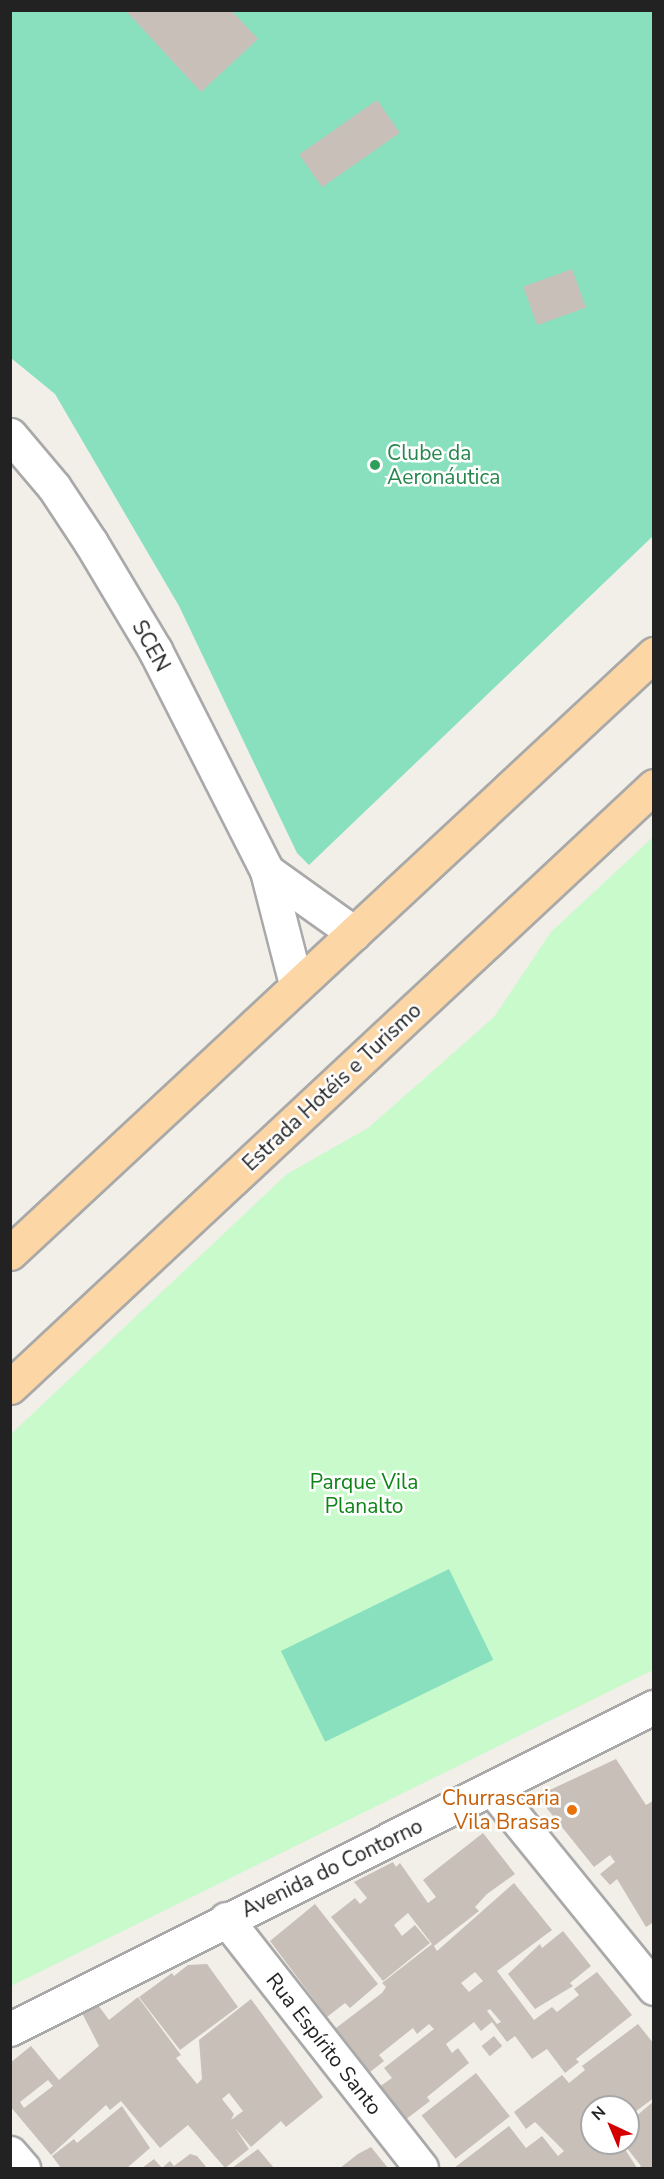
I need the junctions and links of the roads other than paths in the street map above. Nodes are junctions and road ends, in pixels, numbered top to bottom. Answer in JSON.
{"nodes":[{"id":1,"x":10,"y":435,"type":"edge"},
{"id":2,"x":654,"y":654,"type":"edge"},
{"id":3,"x":654,"y":786,"type":"edge"},
{"id":4,"x":267,"y":871,"type":"junction"},
{"id":5,"x":354,"y":933,"type":"junction"},
{"id":6,"x":296,"y":984,"type":"junction"},
{"id":7,"x":10,"y":1253,"type":"edge"},
{"id":8,"x":10,"y":1388,"type":"edge"},
{"id":9,"x":654,"y":1707,"type":"edge"},
{"id":10,"x":493,"y":1790,"type":"junction"},
{"id":11,"x":226,"y":1919,"type":"junction"},
{"id":12,"x":654,"y":1988,"type":"edge"},
{"id":13,"x":10,"y":2029,"type":"edge"},
{"id":14,"x":10,"y":2153,"type":"edge"},
{"id":15,"x":23,"y":2169,"type":"edge"},
{"id":16,"x":421,"y":2169,"type":"edge"}],
"edges":[{"from":1,"to":4,"type":"street","name":"SCEN"},
{"from":2,"to":5,"type":"main road"},
{"from":3,"to":8,"type":"main road","name":"Estrada Hotéis e Turismo"},
{"from":4,"to":5,"type":"street","name":"SCEN"},
{"from":4,"to":6,"type":"street","name":"SCEN"},
{"from":5,"to":6,"type":"main road"},
{"from":6,"to":7,"type":"main road"},
{"from":9,"to":10,"type":"street","name":"Avenida do Contorno"},
{"from":10,"to":11,"type":"street","name":"Avenida do Contorno"},
{"from":10,"to":12,"type":"street"},
{"from":11,"to":13,"type":"street","name":"Avenida do Contorno"},
{"from":11,"to":16,"type":"street","name":"Rua Espírito Santo"},
{"from":14,"to":15,"type":"street"}]}
